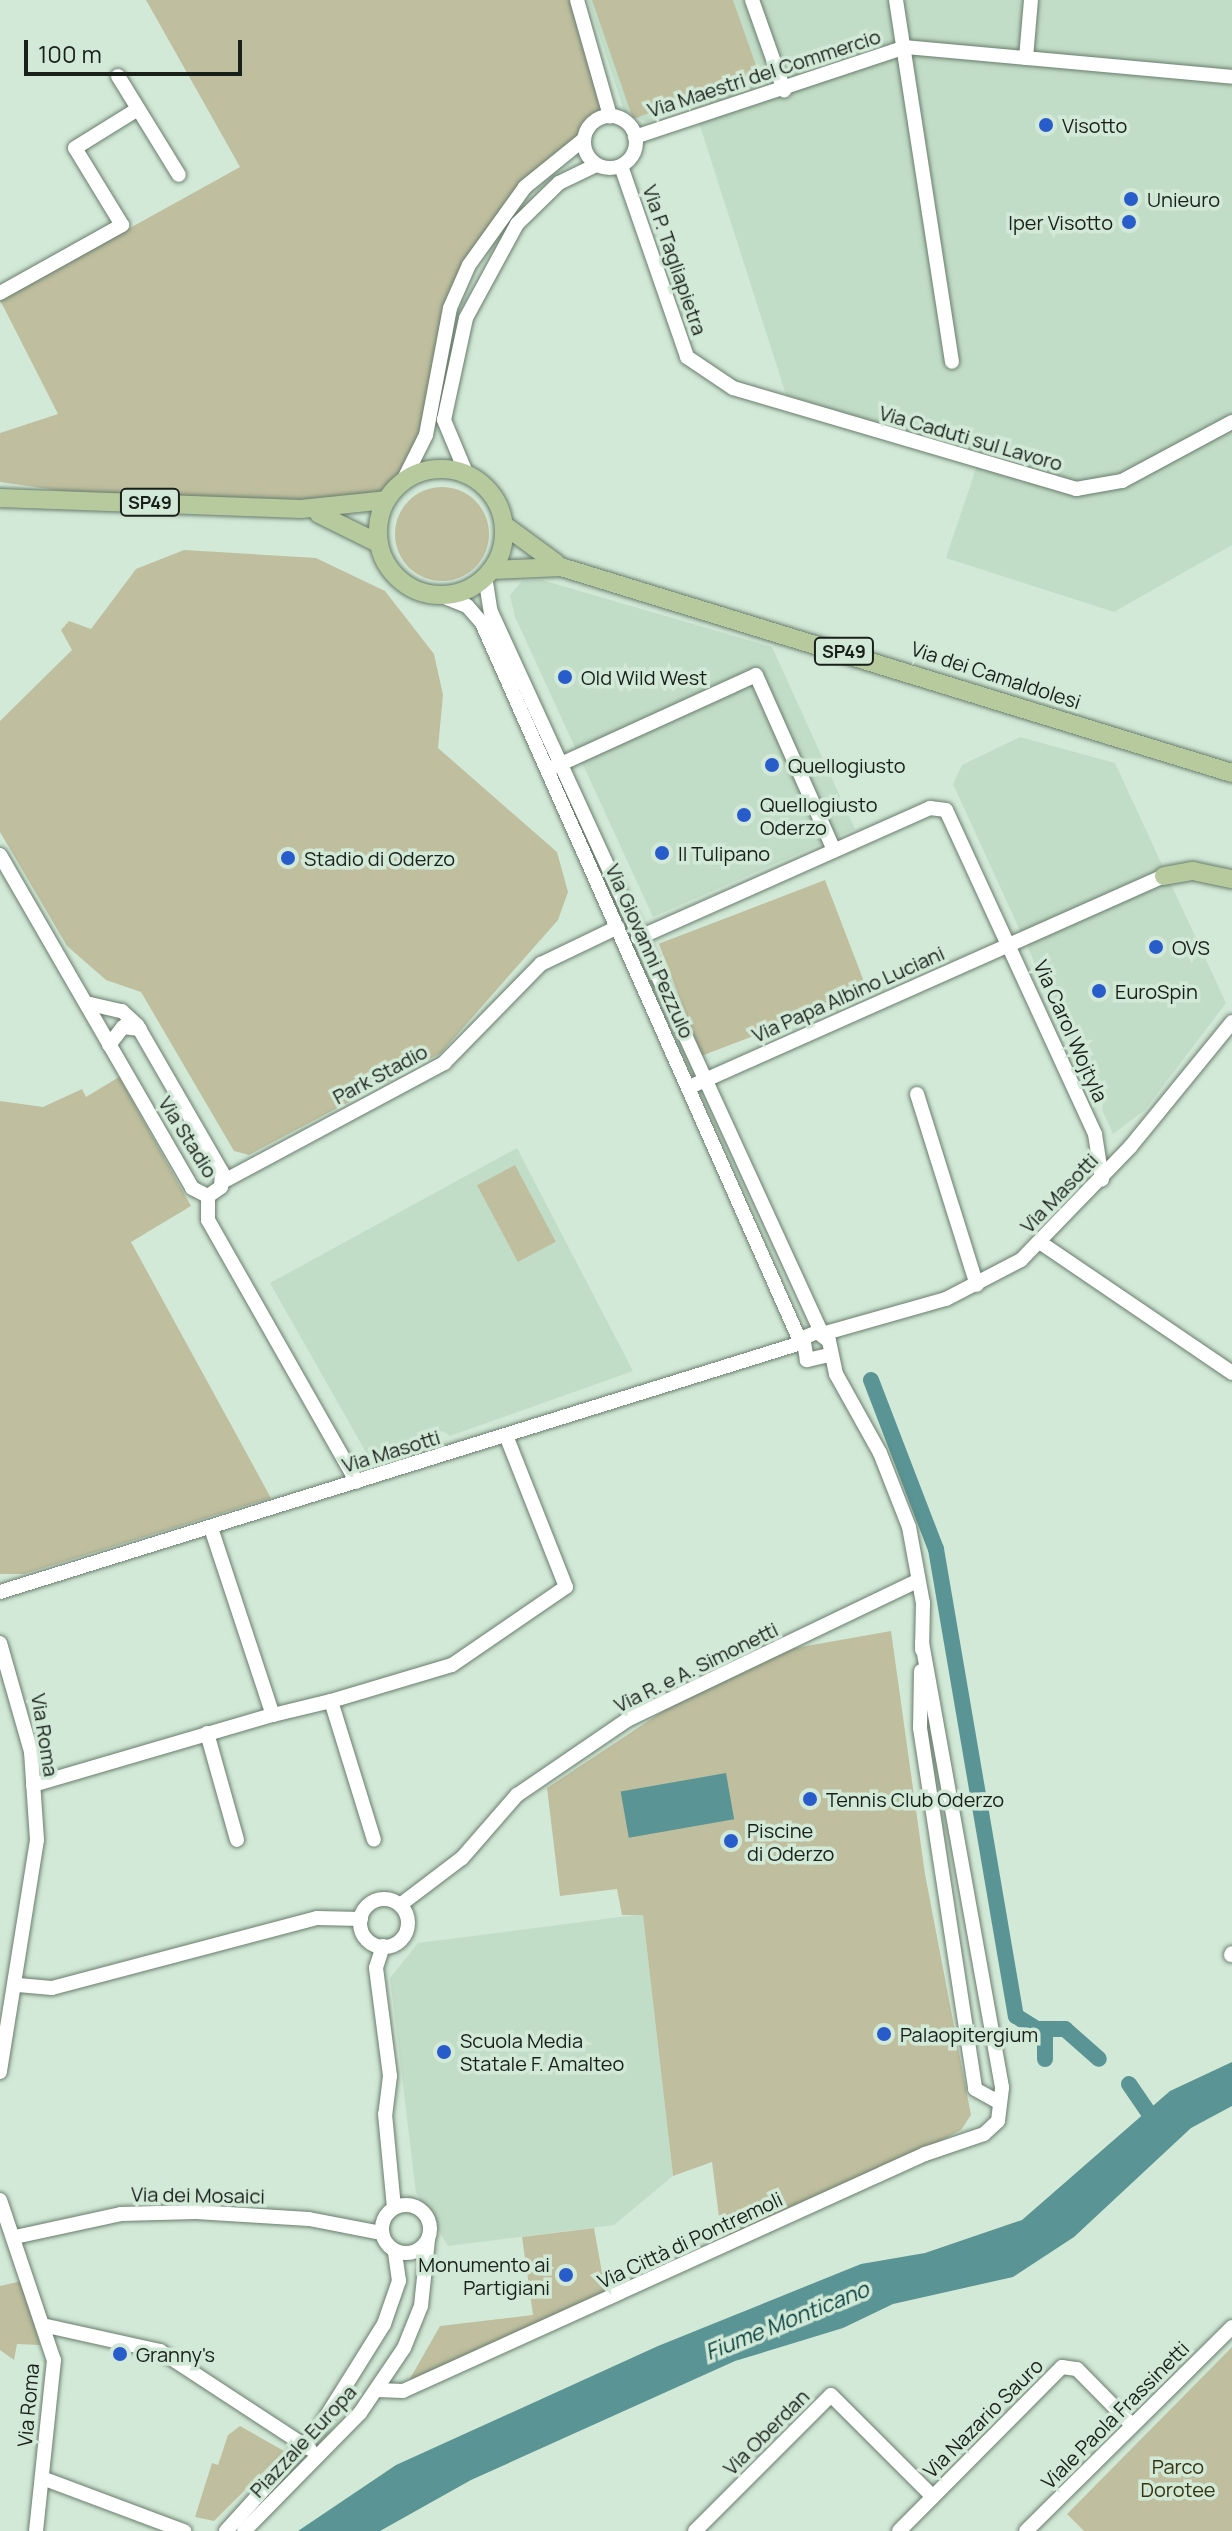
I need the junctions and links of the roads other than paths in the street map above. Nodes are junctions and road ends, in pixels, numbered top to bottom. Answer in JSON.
{"nodes":[{"id":1,"x":577,"y":0,"type":"edge"},
{"id":2,"x":752,"y":0,"type":"edge"},
{"id":3,"x":896,"y":0,"type":"edge"},
{"id":4,"x":1031,"y":0,"type":"edge"},
{"id":5,"x":905,"y":47,"type":"junction"},
{"id":6,"x":1026,"y":58,"type":"junction"},
{"id":7,"x":118,"y":76,"type":"dead end"},
{"id":8,"x":1232,"y":77,"type":"edge"},
{"id":9,"x":784,"y":90,"type":"junction"},
{"id":10,"x":138,"y":109,"type":"junction"},
{"id":11,"x":610,"y":116,"type":"junction"},
{"id":12,"x":635,"y":137,"type":"junction"},
{"id":13,"x":584,"y":139,"type":"junction"},
{"id":14,"x":596,"y":165,"type":"junction"},
{"id":15,"x":621,"y":166,"type":"junction"},
{"id":16,"x":179,"y":175,"type":"dead end"},
{"id":17,"x":0,"y":293,"type":"edge"},
{"id":18,"x":952,"y":362,"type":"dead end"},
{"id":19,"x":694,"y":366,"type":"joint"},
{"id":20,"x":1232,"y":422,"type":"edge"},
{"id":21,"x":467,"y":475,"type":"junction"},
{"id":22,"x":403,"y":481,"type":"junction"},
{"id":23,"x":0,"y":498,"type":"edge"},
{"id":24,"x":386,"y":500,"type":"junction"},
{"id":25,"x":301,"y":509,"type":"junction"},
{"id":26,"x":504,"y":525,"type":"junction"},
{"id":27,"x":378,"y":543,"type":"junction"},
{"id":28,"x":561,"y":567,"type":"junction"},
{"id":29,"x":488,"y":573,"type":"junction"},
{"id":30,"x":440,"y":595,"type":"junction"},
{"id":31,"x":554,"y":767,"type":"junction"},
{"id":32,"x":1232,"y":773,"type":"edge"},
{"id":33,"x":834,"y":850,"type":"junction"},
{"id":34,"x":0,"y":855,"type":"edge"},
{"id":35,"x":1164,"y":876,"type":"joint"},
{"id":36,"x":1232,"y":879,"type":"edge"},
{"id":37,"x":618,"y":927,"type":"junction"},
{"id":38,"x":638,"y":938,"type":"junction"},
{"id":39,"x":1011,"y":944,"type":"junction"},
{"id":40,"x":86,"y":1003,"type":"junction"},
{"id":41,"x":1232,"y":1022,"type":"edge"},
{"id":42,"x":140,"y":1029,"type":"junction"},
{"id":43,"x":109,"y":1045,"type":"junction"},
{"id":44,"x":696,"y":1084,"type":"junction"},
{"id":45,"x":917,"y":1094,"type":"dead end"},
{"id":46,"x":1095,"y":1134,"type":"junction"},
{"id":47,"x":1131,"y":1146,"type":"junction"},
{"id":48,"x":1101,"y":1179,"type":"junction"},
{"id":49,"x":224,"y":1181,"type":"junction"},
{"id":50,"x":208,"y":1196,"type":"junction"},
{"id":51,"x":1041,"y":1243,"type":"junction"},
{"id":52,"x":977,"y":1285,"type":"junction"},
{"id":53,"x":866,"y":1326,"type":"junction"},
{"id":54,"x":822,"y":1334,"type":"junction"},
{"id":55,"x":801,"y":1343,"type":"junction"},
{"id":56,"x":830,"y":1353,"type":"junction"},
{"id":57,"x":773,"y":1356,"type":"junction"},
{"id":58,"x":809,"y":1361,"type":"junction"},
{"id":59,"x":1232,"y":1373,"type":"edge"},
{"id":60,"x":845,"y":1392,"type":"junction"},
{"id":61,"x":507,"y":1438,"type":"junction"},
{"id":62,"x":357,"y":1482,"type":"junction"},
{"id":63,"x":211,"y":1528,"type":"junction"},
{"id":64,"x":915,"y":1582,"type":"junction"},
{"id":65,"x":0,"y":1583,"type":"edge"},
{"id":66,"x":21,"y":1585,"type":"junction"},
{"id":67,"x":0,"y":1592,"type":"edge"},
{"id":68,"x":922,"y":1642,"type":"junction"},
{"id":69,"x":0,"y":1643,"type":"edge"},
{"id":70,"x":331,"y":1701,"type":"junction"},
{"id":71,"x":273,"y":1715,"type":"junction"},
{"id":72,"x":207,"y":1733,"type":"junction"},
{"id":73,"x":920,"y":1734,"type":"junction"},
{"id":74,"x":940,"y":1740,"type":"junction"},
{"id":75,"x":33,"y":1785,"type":"junction"},
{"id":76,"x":237,"y":1840,"type":"dead end"},
{"id":77,"x":374,"y":1840,"type":"dead end"},
{"id":78,"x":967,"y":1881,"type":"junction"},
{"id":79,"x":936,"y":1885,"type":"junction"},
{"id":80,"x":400,"y":1905,"type":"junction"},
{"id":81,"x":361,"y":1919,"type":"junction"},
{"id":82,"x":383,"y":1946,"type":"junction"},
{"id":83,"x":18,"y":1985,"type":"junction"},
{"id":84,"x":0,"y":2072,"type":"edge"},
{"id":85,"x":998,"y":2102,"type":"junction"},
{"id":86,"x":1,"y":2204,"type":"edge"},
{"id":87,"x":394,"y":2207,"type":"junction"},
{"id":88,"x":381,"y":2233,"type":"junction"},
{"id":89,"x":15,"y":2237,"type":"junction"},
{"id":90,"x":428,"y":2239,"type":"junction"},
{"id":91,"x":395,"y":2251,"type":"junction"},
{"id":92,"x":47,"y":2326,"type":"junction"},
{"id":93,"x":1232,"y":2327,"type":"edge"},
{"id":94,"x":377,"y":2390,"type":"junction"},
{"id":95,"x":1132,"y":2425,"type":"junction"},
{"id":96,"x":310,"y":2440,"type":"junction"},
{"id":97,"x":323,"y":2453,"type":"junction"},
{"id":98,"x":42,"y":2478,"type":"junction"},
{"id":99,"x":933,"y":2497,"type":"junction"},
{"id":100,"x":36,"y":2531,"type":"edge"},
{"id":101,"x":184,"y":2531,"type":"edge"},
{"id":102,"x":226,"y":2531,"type":"edge"},
{"id":103,"x":244,"y":2531,"type":"edge"},
{"id":104,"x":695,"y":2531,"type":"edge"},
{"id":105,"x":899,"y":2531,"type":"edge"},
{"id":106,"x":1026,"y":2531,"type":"edge"}],
"edges":[{"from":1,"to":11,"type":"street"},
{"from":2,"to":9,"type":"street"},
{"from":3,"to":5,"type":"street"},
{"from":4,"to":6,"type":"street"},
{"from":5,"to":6,"type":"street"},
{"from":5,"to":9,"type":"street","name":"Via Maestri del Commercio"},
{"from":5,"to":18,"type":"street"},
{"from":6,"to":8,"type":"street"},
{"from":7,"to":10,"type":"street"},
{"from":9,"to":12,"type":"street","name":"Via Maestri del Commercio"},
{"from":10,"to":16,"type":"street"},
{"from":10,"to":17,"type":"street"},
{"from":11,"to":12,"type":"street"},
{"from":11,"to":13,"type":"street"},
{"from":12,"to":15,"type":"street"},
{"from":13,"to":14,"type":"street"},
{"from":13,"to":22,"type":"street"},
{"from":14,"to":15,"type":"street"},
{"from":14,"to":21,"type":"street"},
{"from":15,"to":19,"type":"street","name":"Via P. Tagliapietra"},
{"from":19,"to":20,"type":"street","name":"Via Caduti sul Lavoro"},
{"from":21,"to":22,"type":"main road"},
{"from":21,"to":26,"type":"main road","number":"SP49"},
{"from":22,"to":24,"type":"main road"},
{"from":23,"to":25,"type":"main road","number":"SP49"},
{"from":24,"to":25,"type":"main road","number":"SP49"},
{"from":24,"to":27,"type":"main road"},
{"from":25,"to":27,"type":"main road","number":"SP49"},
{"from":26,"to":28,"type":"main road","name":"Via dei Camaldolesi","number":"SP49"},
{"from":26,"to":29,"type":"main road"},
{"from":27,"to":30,"type":"main road","number":"SP49"},
{"from":28,"to":29,"type":"main road","name":"Via dei Camaldolesi","number":"SP49"},
{"from":28,"to":32,"type":"main road","name":"Via dei Camaldolesi","number":"SP49"},
{"from":29,"to":30,"type":"main road","number":"SP49"},
{"from":29,"to":31,"type":"street","name":"Via Giovanni Pezzulo"},
{"from":30,"to":31,"type":"street","name":"Via Giovanni Pezzulo"},
{"from":31,"to":33,"type":"street"},
{"from":31,"to":37,"type":"street","name":"Via Giovanni Pezzulo"},
{"from":31,"to":38,"type":"street","name":"Via Giovanni Pezzulo"},
{"from":33,"to":38,"type":"street"},
{"from":33,"to":39,"type":"street","name":"Via Carol Wojtyla"},
{"from":34,"to":40,"type":"street","name":"Via Stadio"},
{"from":35,"to":36,"type":"main road"},
{"from":35,"to":39,"type":"street","name":"Via Carol Wojtyla"},
{"from":37,"to":44,"type":"street","name":"Via Giovanni Pezzulo"},
{"from":37,"to":49,"type":"street","name":"Park Stadio"},
{"from":38,"to":44,"type":"street","name":"Via Giovanni Pezzulo"},
{"from":39,"to":44,"type":"street","name":"Via Papa Albino Luciani"},
{"from":39,"to":46,"type":"street","name":"Via Carol Wojtyla"},
{"from":40,"to":42,"type":"street"},
{"from":40,"to":43,"type":"street","name":"Via Stadio"},
{"from":41,"to":47,"type":"street","name":"Via Masotti"},
{"from":42,"to":43,"type":"street"},
{"from":42,"to":49,"type":"street"},
{"from":43,"to":50,"type":"street","name":"Via Stadio"},
{"from":44,"to":54,"type":"street","name":"Via Giovanni Pezzulo"},
{"from":44,"to":55,"type":"street","name":"Via Giovanni Pezzulo"},
{"from":45,"to":52,"type":"street"},
{"from":46,"to":47,"type":"street"},
{"from":46,"to":48,"type":"street","name":"Via Carol Wojtyla"},
{"from":47,"to":48,"type":"street","name":"Via Masotti"},
{"from":48,"to":51,"type":"street","name":"Via Masotti"},
{"from":49,"to":50,"type":"street","name":"Park Stadio"},
{"from":50,"to":62,"type":"street","name":"Via Stadio"},
{"from":51,"to":52,"type":"street","name":"Via Masotti"},
{"from":51,"to":59,"type":"street"},
{"from":52,"to":53,"type":"street","name":"Via Masotti"},
{"from":53,"to":54,"type":"street","name":"Via Masotti"},
{"from":53,"to":56,"type":"street","name":"Via Masotti"},
{"from":54,"to":55,"type":"street"},
{"from":54,"to":56,"type":"street","name":"Via Giovanni Pezzulo"},
{"from":55,"to":57,"type":"street","name":"Via Masotti"},
{"from":55,"to":58,"type":"street","name":"Via Giovanni Pezzulo"},
{"from":56,"to":58,"type":"street"},
{"from":56,"to":60,"type":"street","name":"Via Città di Pontremoli"},
{"from":57,"to":58,"type":"street","name":"Via Masotti"},
{"from":57,"to":61,"type":"street","name":"Via Masotti"},
{"from":58,"to":60,"type":"street","name":"Via Città di Pontremoli"},
{"from":60,"to":64,"type":"street","name":"Via Città di Pontremoli"},
{"from":61,"to":62,"type":"street","name":"Via Masotti"},
{"from":61,"to":70,"type":"street"},
{"from":62,"to":63,"type":"street","name":"Via Masotti"},
{"from":63,"to":66,"type":"street","name":"Via Masotti"},
{"from":63,"to":71,"type":"street"},
{"from":64,"to":68,"type":"street","name":"Via Città di Pontremoli"},
{"from":64,"to":80,"type":"street","name":"Via R. e A. Simonetti"},
{"from":65,"to":66,"type":"street","name":"Via Masotti"},
{"from":66,"to":67,"type":"street","name":"Via Masotti"},
{"from":68,"to":73,"type":"street","name":"Via Città di Pontremoli"},
{"from":68,"to":74,"type":"street","name":"Via Città di Pontremoli"},
{"from":69,"to":75,"type":"street","name":"Via Roma"},
{"from":70,"to":71,"type":"street"},
{"from":70,"to":77,"type":"street"},
{"from":71,"to":72,"type":"street"},
{"from":72,"to":75,"type":"street"},
{"from":72,"to":76,"type":"street"},
{"from":73,"to":74,"type":"street"},
{"from":73,"to":79,"type":"street","name":"Via Città di Pontremoli"},
{"from":74,"to":78,"type":"street","name":"Via Città di Pontremoli"},
{"from":75,"to":83,"type":"street","name":"Via Roma"},
{"from":78,"to":79,"type":"street"},
{"from":78,"to":85,"type":"street","name":"Via Città di Pontremoli"},
{"from":79,"to":85,"type":"street","name":"Via Città di Pontremoli"},
{"from":80,"to":81,"type":"street"},
{"from":80,"to":82,"type":"street"},
{"from":81,"to":82,"type":"street"},
{"from":81,"to":83,"type":"street"},
{"from":82,"to":87,"type":"street"},
{"from":83,"to":84,"type":"street","name":"Via Roma"},
{"from":85,"to":94,"type":"street","name":"Via Città di Pontremoli"},
{"from":86,"to":89,"type":"street","name":"Via Roma"},
{"from":87,"to":88,"type":"street"},
{"from":87,"to":90,"type":"street"},
{"from":88,"to":89,"type":"street","name":"Via dei Mosaici"},
{"from":88,"to":91,"type":"street"},
{"from":89,"to":92,"type":"street","name":"Via Roma"},
{"from":90,"to":91,"type":"street"},
{"from":90,"to":94,"type":"street","name":"Piazzale Europa"},
{"from":91,"to":96,"type":"street"},
{"from":92,"to":96,"type":"street"},
{"from":92,"to":98,"type":"street","name":"Via Roma"},
{"from":93,"to":95,"type":"street","name":"Viale Paola Frassinetti"},
{"from":94,"to":97,"type":"street","name":"Piazzale Europa"},
{"from":95,"to":99,"type":"street","name":"Via Nazario Sauro"},
{"from":95,"to":106,"type":"street","name":"Viale Paola Frassinetti"},
{"from":96,"to":97,"type":"street"},
{"from":96,"to":102,"type":"street"},
{"from":97,"to":103,"type":"street","name":"Piazzale Europa"},
{"from":98,"to":100,"type":"street","name":"Via Roma"},
{"from":98,"to":101,"type":"street"},
{"from":99,"to":104,"type":"street","name":"Via Oberdan"},
{"from":99,"to":105,"type":"street","name":"Via Nazario Sauro"}]}
